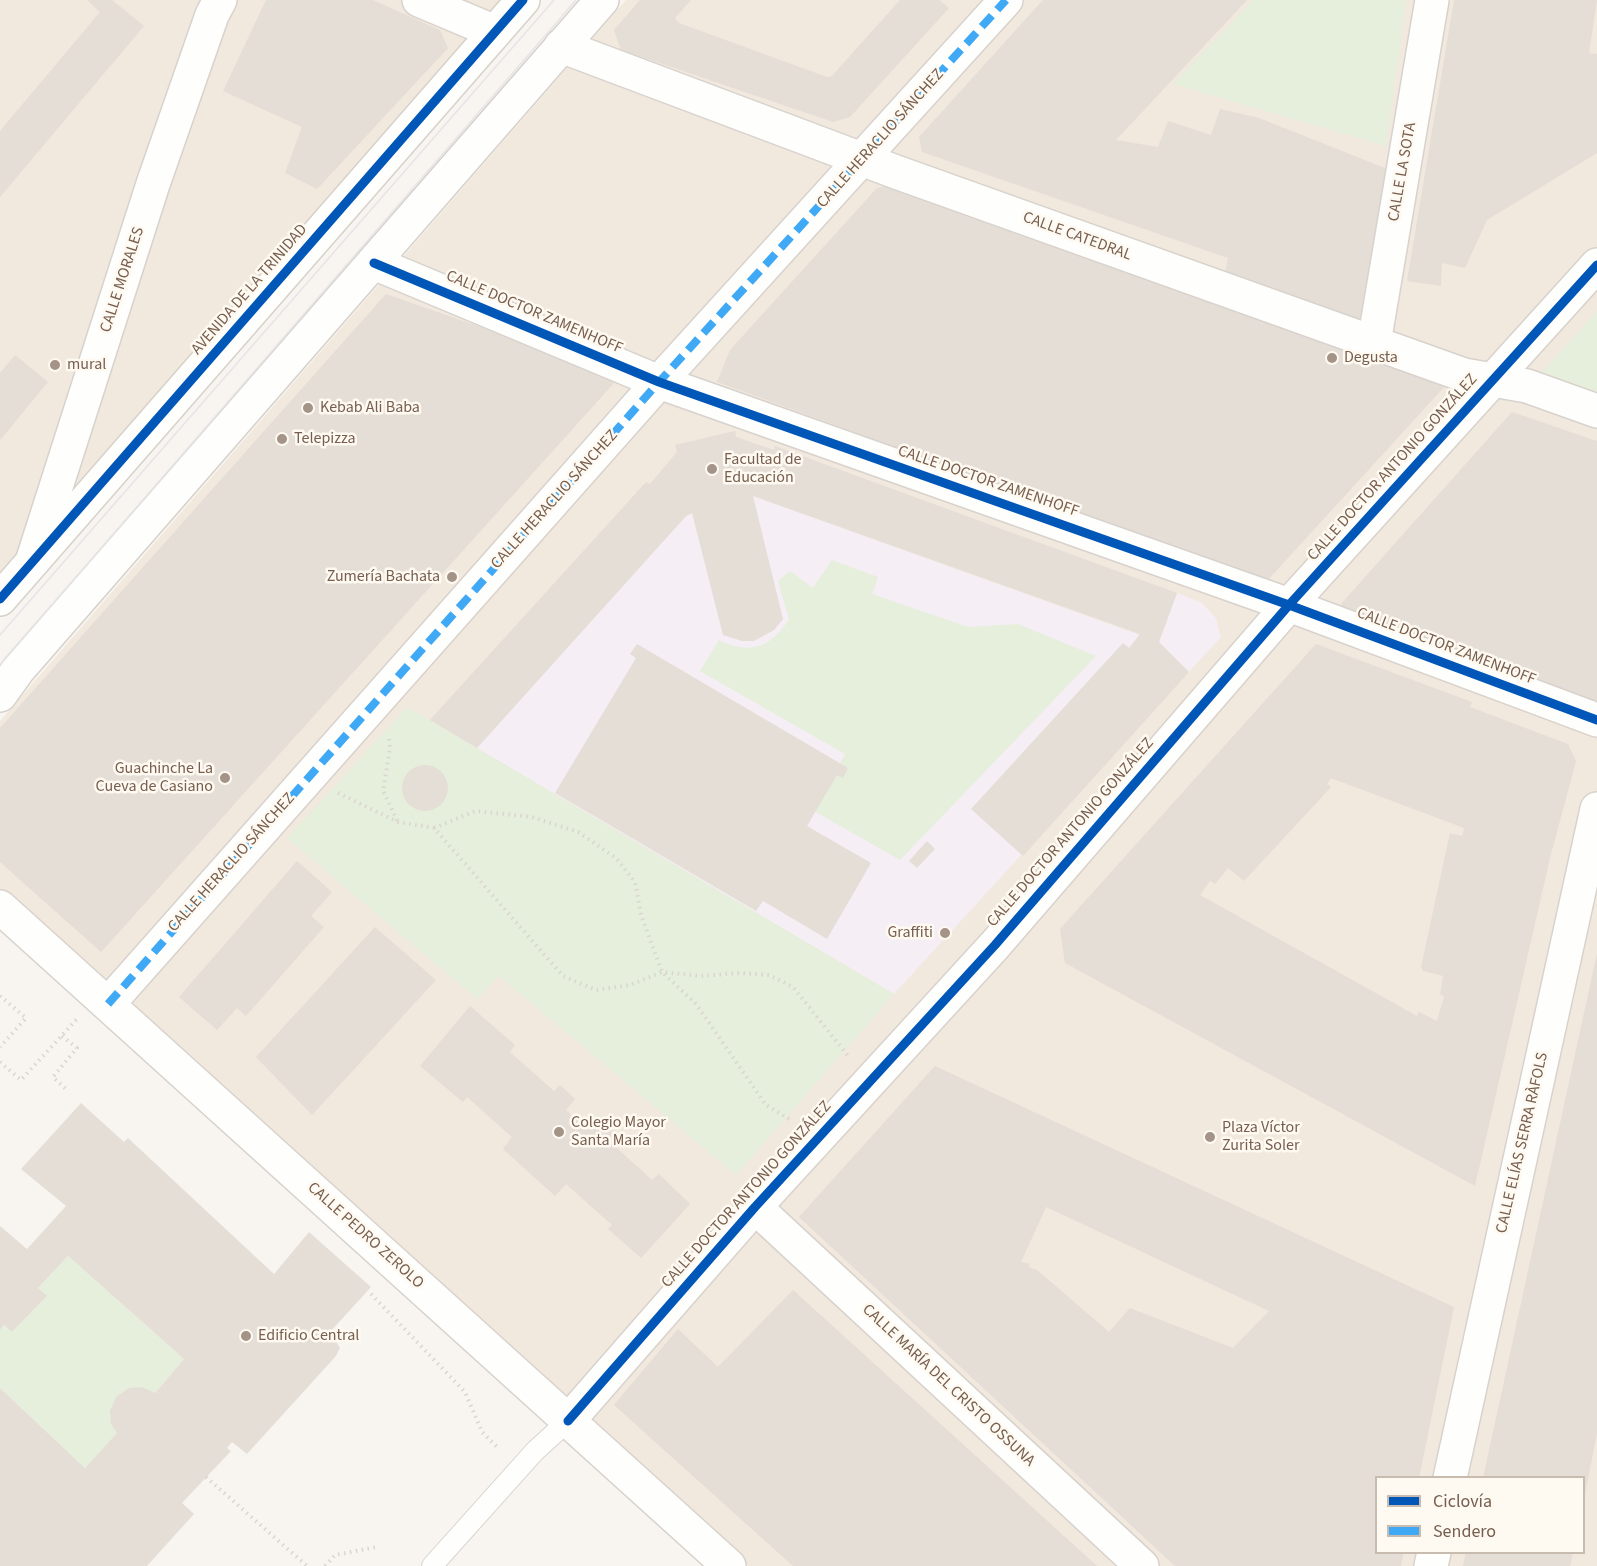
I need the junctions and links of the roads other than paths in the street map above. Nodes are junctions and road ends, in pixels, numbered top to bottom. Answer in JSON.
{"nodes":[{"id":1,"x":220,"y":0,"type":"edge"},
{"id":2,"x":419,"y":0,"type":"edge"},
{"id":3,"x":523,"y":0,"type":"edge"},
{"id":4,"x":602,"y":0,"type":"edge"},
{"id":5,"x":1006,"y":0,"type":"edge"},
{"id":6,"x":1432,"y":0,"type":"edge"},
{"id":7,"x":495,"y":32,"type":"junction"},
{"id":8,"x":561,"y":46,"type":"junction"},
{"id":9,"x":864,"y":159,"type":"junction"},
{"id":10,"x":374,"y":263,"type":"junction"},
{"id":11,"x":1597,"y":265,"type":"edge"},
{"id":12,"x":1374,"y":343,"type":"junction"},
{"id":13,"x":1494,"y":379,"type":"junction"},
{"id":14,"x":659,"y":382,"type":"junction"},
{"id":15,"x":1597,"y":411,"type":"edge"},
{"id":16,"x":32,"y":562,"type":"junction"},
{"id":17,"x":0,"y":599,"type":"edge"},
{"id":18,"x":1289,"y":604,"type":"junction"},
{"id":19,"x":0,"y":696,"type":"edge"},
{"id":20,"x":1597,"y":720,"type":"edge"},
{"id":21,"x":1597,"y":809,"type":"edge"},
{"id":22,"x":0,"y":907,"type":"edge"},
{"id":23,"x":95,"y":1008,"type":"junction"},
{"id":24,"x":755,"y":1207,"type":"junction"},
{"id":25,"x":568,"y":1421,"type":"junction"},
{"id":26,"x":1450,"y":1476,"type":"edge"},
{"id":27,"x":432,"y":1566,"type":"edge"},
{"id":28,"x":729,"y":1566,"type":"edge"},
{"id":29,"x":1142,"y":1566,"type":"edge"}],
"edges":[{"from":1,"to":16,"type":"street","name":"CALLE MORALES"},
{"from":2,"to":7,"type":"street"},
{"from":3,"to":7,"type":"street","name":"AVENIDA DE LA TRINIDAD"},
{"from":4,"to":8,"type":"street"},
{"from":5,"to":9,"type":"street","name":"CALLE HERACLIO SÁNCHEZ"},
{"from":6,"to":12,"type":"street","name":"CALLE LA SOTA"},
{"from":7,"to":16,"type":"street","name":"AVENIDA DE LA TRINIDAD"},
{"from":8,"to":9,"type":"street","name":"CALLE CATEDRAL"},
{"from":8,"to":10,"type":"street"},
{"from":9,"to":12,"type":"street","name":"CALLE CATEDRAL"},
{"from":9,"to":14,"type":"street","name":"CALLE HERACLIO SÁNCHEZ"},
{"from":10,"to":14,"type":"street","name":"CALLE DOCTOR ZAMENHOFF"},
{"from":10,"to":19,"type":"street"},
{"from":11,"to":13,"type":"street","name":"CALLE DOCTOR ANTONIO GONZÁLEZ"},
{"from":12,"to":13,"type":"street","name":"CALLE CATEDRAL"},
{"from":13,"to":15,"type":"street","name":"CALLE CATEDRAL"},
{"from":13,"to":18,"type":"street","name":"CALLE DOCTOR ANTONIO GONZÁLEZ"},
{"from":14,"to":18,"type":"street","name":"CALLE DOCTOR ZAMENHOFF"},
{"from":14,"to":23,"type":"street","name":"CALLE HERACLIO SÁNCHEZ"},
{"from":16,"to":17,"type":"street","name":"AVENIDA DE LA TRINIDAD"},
{"from":18,"to":20,"type":"street","name":"CALLE DOCTOR ZAMENHOFF"},
{"from":18,"to":24,"type":"street","name":"CALLE DOCTOR ANTONIO GONZÁLEZ"},
{"from":21,"to":26,"type":"street","name":"CALLE ELÍAS SERRA RÀFOLS"},
{"from":22,"to":23,"type":"street","name":"CALLE PEDRO ZEROLO"},
{"from":23,"to":25,"type":"street","name":"CALLE PEDRO ZEROLO"},
{"from":24,"to":25,"type":"street","name":"CALLE DOCTOR ANTONIO GONZÁLEZ"},
{"from":24,"to":29,"type":"street","name":"CALLE MARÍA DEL CRISTO OSSUNA"},
{"from":25,"to":27,"type":"lane"},
{"from":25,"to":28,"type":"street","name":"CALLE PEDRO ZEROLO"}]}
